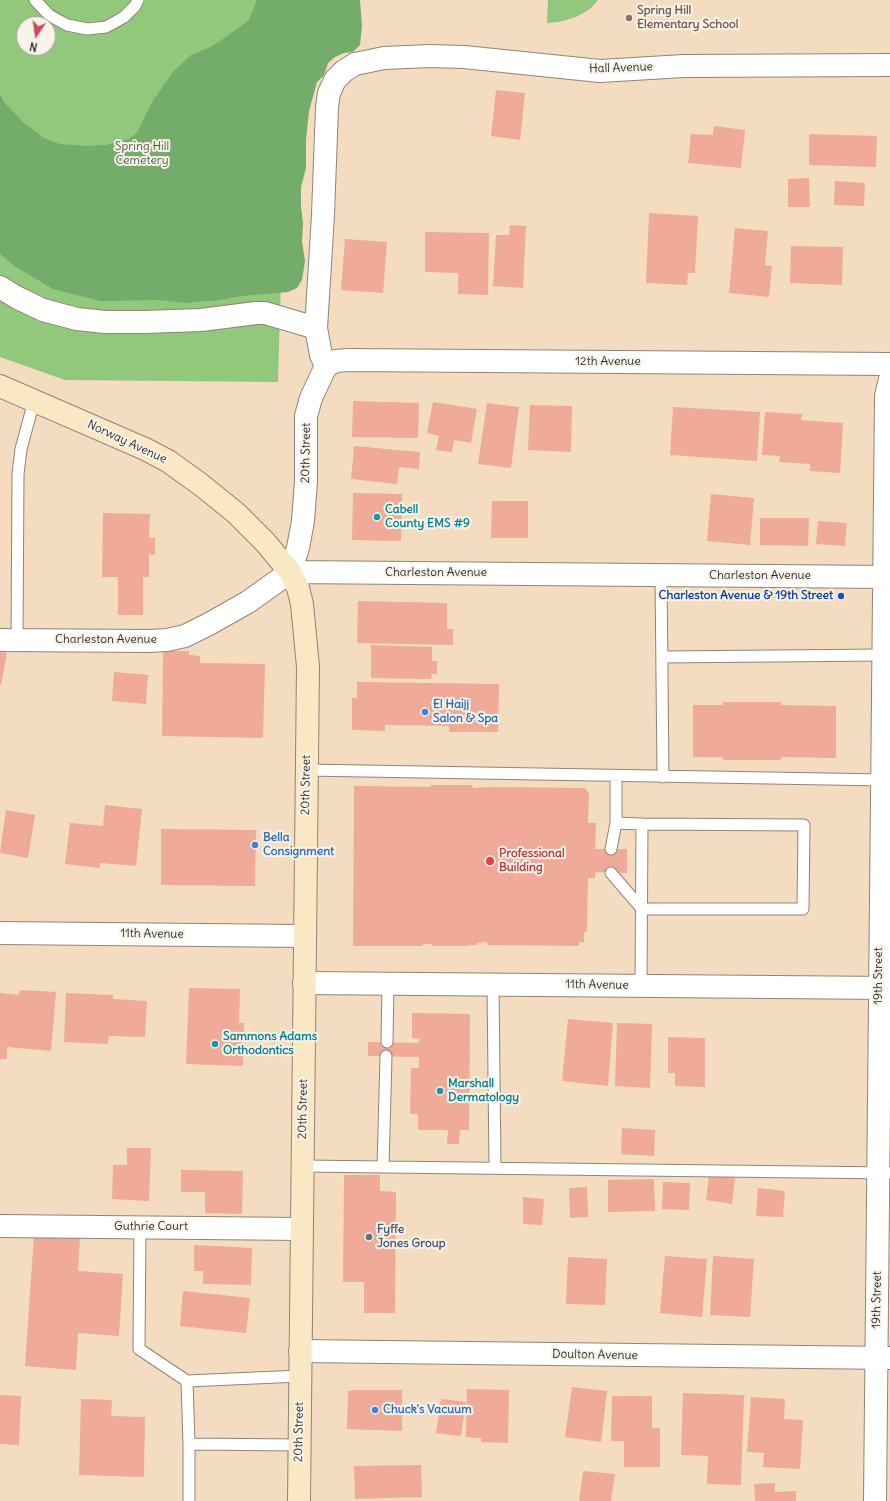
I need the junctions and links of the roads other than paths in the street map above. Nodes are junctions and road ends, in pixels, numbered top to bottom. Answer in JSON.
{"nodes":[{"id":1,"x":35,"y":0,"type":"edge"},
{"id":2,"x":138,"y":0,"type":"edge"},
{"id":3,"x":890,"y":65,"type":"edge"},
{"id":4,"x":0,"y":287,"type":"edge"},
{"id":5,"x":316,"y":328,"type":"junction"},
{"id":6,"x":890,"y":364,"type":"edge"},
{"id":7,"x":326,"y":366,"type":"junction"},
{"id":8,"x":890,"y":379,"type":"edge"},
{"id":9,"x":0,"y":386,"type":"edge"},
{"id":10,"x":34,"y":402,"type":"junction"},
{"id":11,"x":290,"y":572,"type":"junction"},
{"id":12,"x":661,"y":575,"type":"junction"},
{"id":13,"x":887,"y":577,"type":"edge"},
{"id":14,"x":8,"y":640,"type":"edge"},
{"id":15,"x":885,"y":647,"type":"edge"},
{"id":16,"x":662,"y":657,"type":"junction"},
{"id":17,"x":306,"y":770,"type":"junction"},
{"id":18,"x":616,"y":776,"type":"junction"},
{"id":19,"x":663,"y":777,"type":"junction"},
{"id":20,"x":886,"y":780,"type":"edge"},
{"id":21,"x":616,"y":823,"type":"junction"},
{"id":22,"x":642,"y":824,"type":"junction"},
{"id":23,"x":611,"y":849,"type":"dead end"},
{"id":24,"x":611,"y":873,"type":"dead end"},
{"id":25,"x":642,"y":909,"type":"junction"},
{"id":26,"x":0,"y":933,"type":"edge"},
{"id":27,"x":304,"y":936,"type":"junction"},
{"id":28,"x":304,"y":983,"type":"junction"},
{"id":29,"x":388,"y":983,"type":"junction"},
{"id":30,"x":493,"y":984,"type":"junction"},
{"id":31,"x":642,"y":985,"type":"junction"},
{"id":32,"x":884,"y":988,"type":"edge"},
{"id":33,"x":387,"y":1042,"type":"dead end"},
{"id":34,"x":386,"y":1056,"type":"dead end"},
{"id":35,"x":302,"y":1166,"type":"junction"},
{"id":36,"x":383,"y":1167,"type":"junction"},
{"id":37,"x":495,"y":1168,"type":"junction"},
{"id":38,"x":884,"y":1173,"type":"edge"},
{"id":39,"x":0,"y":1226,"type":"edge"},
{"id":40,"x":140,"y":1227,"type":"junction"},
{"id":41,"x":302,"y":1229,"type":"junction"},
{"id":42,"x":300,"y":1351,"type":"junction"},
{"id":43,"x":883,"y":1358,"type":"edge"},
{"id":44,"x":300,"y":1376,"type":"junction"},
{"id":45,"x":187,"y":1381,"type":"junction"},
{"id":46,"x":189,"y":1444,"type":"junction"},
{"id":47,"x":298,"y":1445,"type":"junction"},
{"id":48,"x":189,"y":1501,"type":"edge"},
{"id":49,"x":299,"y":1501,"type":"edge"},
{"id":50,"x":874,"y":1501,"type":"edge"}],
"edges":[{"from":1,"to":2,"type":"lane"},
{"from":3,"to":5,"type":"street","name":"Hall Avenue"},
{"from":4,"to":5,"type":"street"},
{"from":5,"to":7,"type":"street"},
{"from":6,"to":7,"type":"street","name":"12th Avenue"},
{"from":7,"to":11,"type":"street","name":"20th Street"},
{"from":8,"to":13,"type":"street","name":"19th Street"},
{"from":9,"to":10,"type":"main road","name":"Norway Avenue"},
{"from":10,"to":11,"type":"main road","name":"Norway Avenue"},
{"from":10,"to":14,"type":"lane"},
{"from":11,"to":12,"type":"street","name":"Charleston Avenue"},
{"from":11,"to":14,"type":"street","name":"Charleston Avenue"},
{"from":11,"to":17,"type":"main road","name":"20th Street"},
{"from":12,"to":13,"type":"street","name":"Charleston Avenue"},
{"from":12,"to":16,"type":"lane"},
{"from":13,"to":15,"type":"street","name":"19th Street"},
{"from":15,"to":16,"type":"lane"},
{"from":15,"to":20,"type":"street","name":"19th Street"},
{"from":16,"to":19,"type":"lane"},
{"from":17,"to":18,"type":"lane"},
{"from":17,"to":27,"type":"main road","name":"20th Street"},
{"from":18,"to":19,"type":"lane"},
{"from":18,"to":21,"type":"lane"},
{"from":19,"to":20,"type":"lane"},
{"from":20,"to":32,"type":"street","name":"19th Street"},
{"from":21,"to":22,"type":"lane"},
{"from":21,"to":23,"type":"lane"},
{"from":22,"to":25,"type":"lane"},
{"from":22,"to":25,"type":"lane"},
{"from":24,"to":25,"type":"lane"},
{"from":25,"to":31,"type":"lane"},
{"from":26,"to":27,"type":"street","name":"11th Avenue"},
{"from":27,"to":28,"type":"main road","name":"20th Street"},
{"from":28,"to":29,"type":"street","name":"11th Avenue"},
{"from":28,"to":35,"type":"main road","name":"20th Street"},
{"from":29,"to":30,"type":"street","name":"11th Avenue"},
{"from":29,"to":33,"type":"lane"},
{"from":30,"to":31,"type":"street","name":"11th Avenue"},
{"from":30,"to":37,"type":"lane"},
{"from":31,"to":32,"type":"street","name":"11th Avenue"},
{"from":32,"to":38,"type":"street","name":"19th Street"},
{"from":34,"to":36,"type":"lane"},
{"from":35,"to":36,"type":"lane"},
{"from":35,"to":41,"type":"main road","name":"20th Street"},
{"from":36,"to":37,"type":"lane"},
{"from":37,"to":38,"type":"lane"},
{"from":38,"to":43,"type":"street","name":"19th Street"},
{"from":39,"to":40,"type":"street","name":"Guthrie Court"},
{"from":40,"to":41,"type":"street","name":"Guthrie Court"},
{"from":40,"to":45,"type":"lane"},
{"from":41,"to":42,"type":"main road","name":"20th Street"},
{"from":42,"to":43,"type":"street","name":"Doulton Avenue"},
{"from":42,"to":44,"type":"main road","name":"20th Street"},
{"from":43,"to":50,"type":"street","name":"19th Street"},
{"from":44,"to":45,"type":"lane"},
{"from":44,"to":47,"type":"main road","name":"20th Street"},
{"from":45,"to":46,"type":"lane"},
{"from":46,"to":47,"type":"lane"},
{"from":46,"to":48,"type":"lane"},
{"from":47,"to":49,"type":"main road","name":"20th Street"}]}
